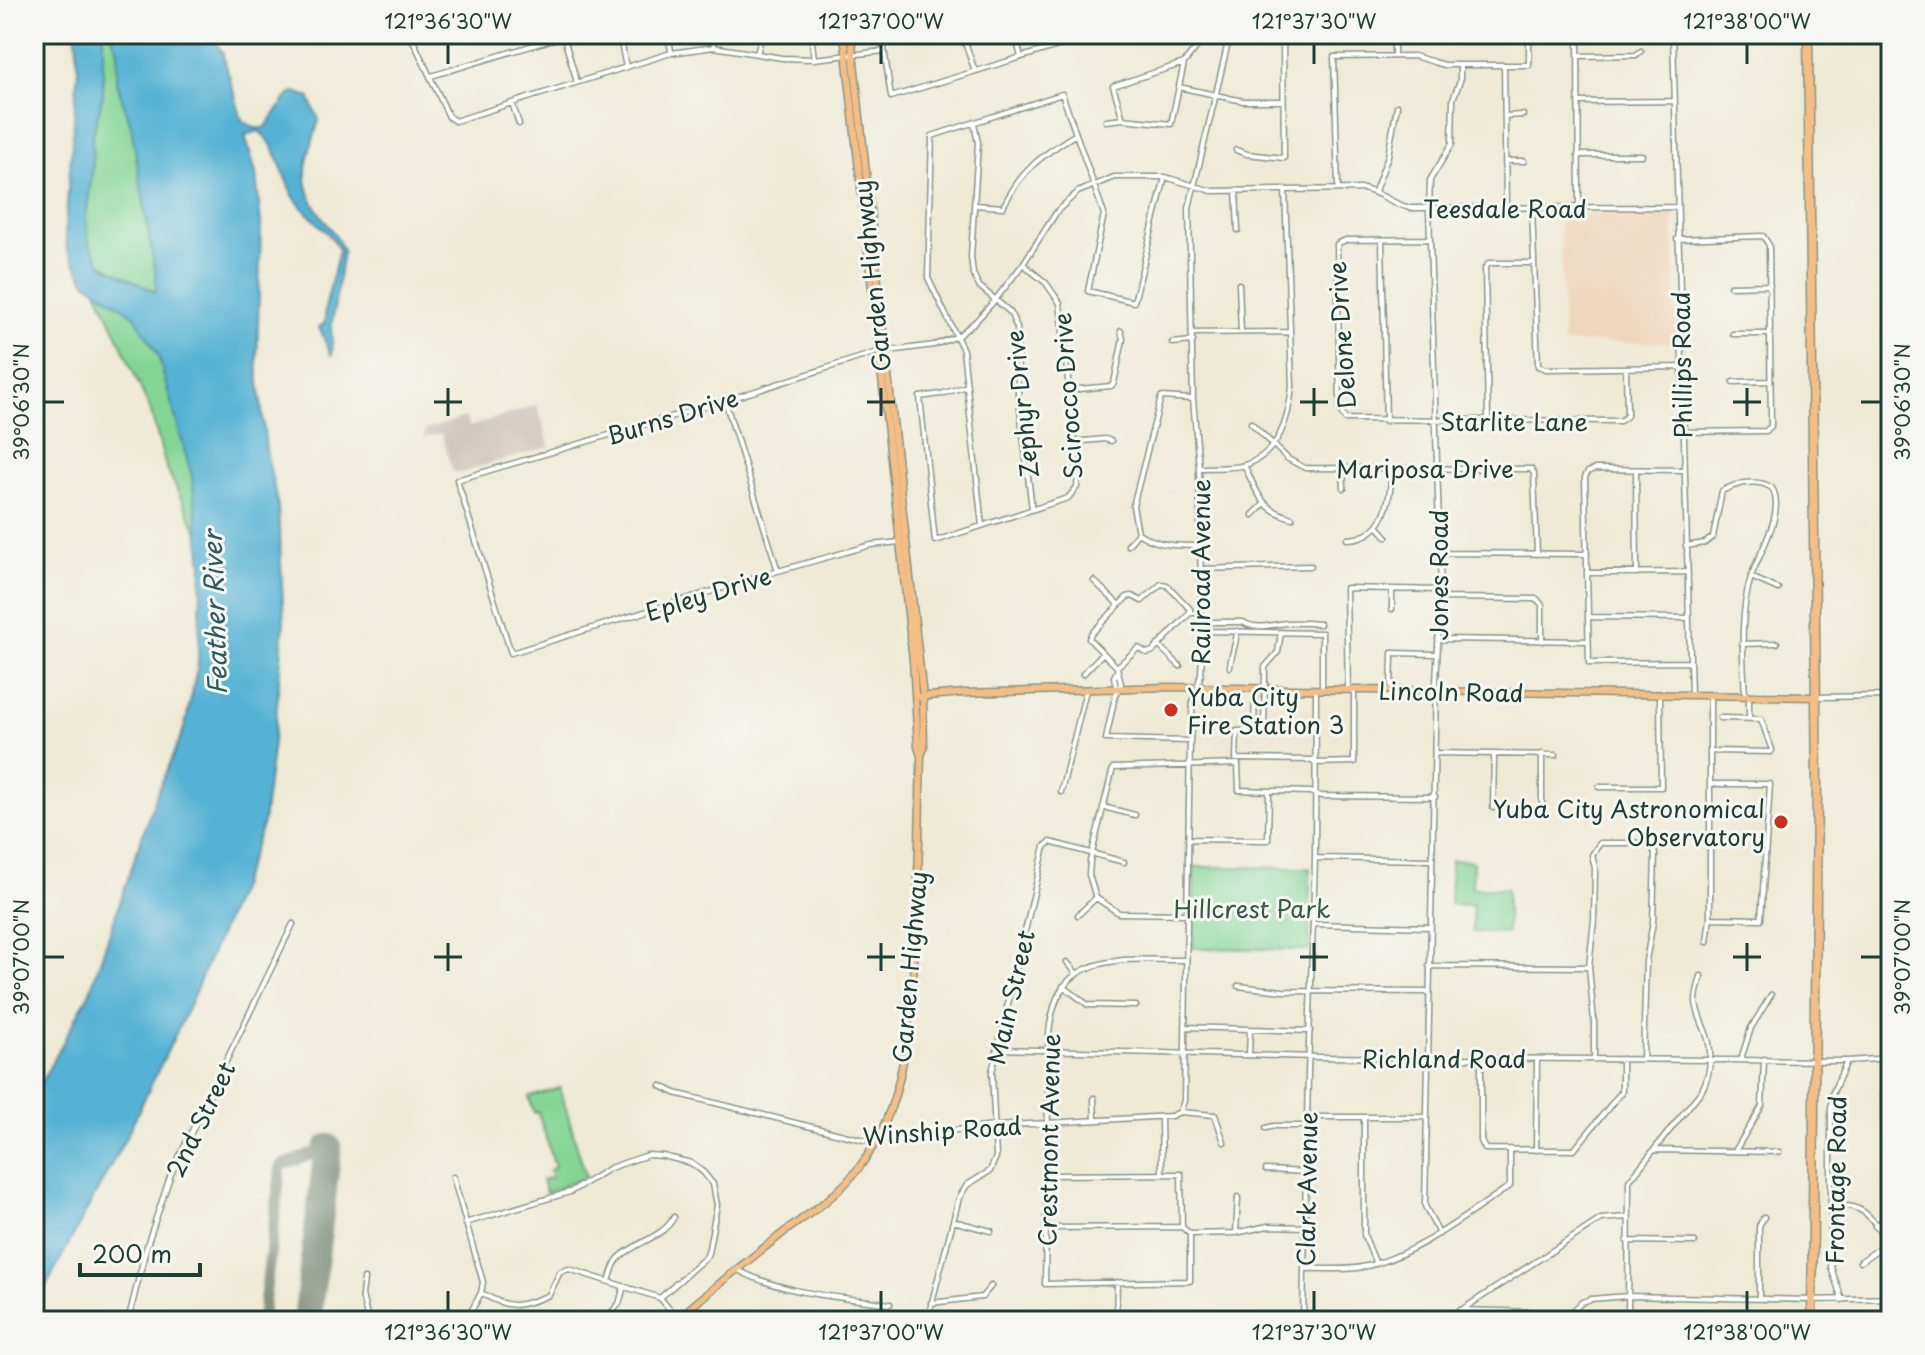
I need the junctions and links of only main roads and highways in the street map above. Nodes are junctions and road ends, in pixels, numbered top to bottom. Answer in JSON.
{"nodes":[{"id":1,"x":844,"y":34,"type":"edge"},
{"id":2,"x":851,"y":34,"type":"edge"},
{"id":3,"x":1808,"y":34,"type":"edge"},
{"id":4,"x":850,"y":55,"type":"junction"},
{"id":5,"x":919,"y":697,"type":"junction"},
{"id":6,"x":1816,"y":697,"type":"junction"},
{"id":7,"x":677,"y":1320,"type":"edge"},
{"id":8,"x":1812,"y":1321,"type":"edge"}],
"edges":[{"from":1,"to":4,"type":"main road","name":"Garden Highway"},
{"from":2,"to":4,"type":"main road","name":"Garden Highway"},
{"from":3,"to":6,"type":"highway"},
{"from":4,"to":5,"type":"main road","name":"Garden Highway"},
{"from":5,"to":6,"type":"main road","name":"Lincoln Road"},
{"from":5,"to":7,"type":"main road","name":"Garden Highway"},
{"from":6,"to":8,"type":"highway"}]}
